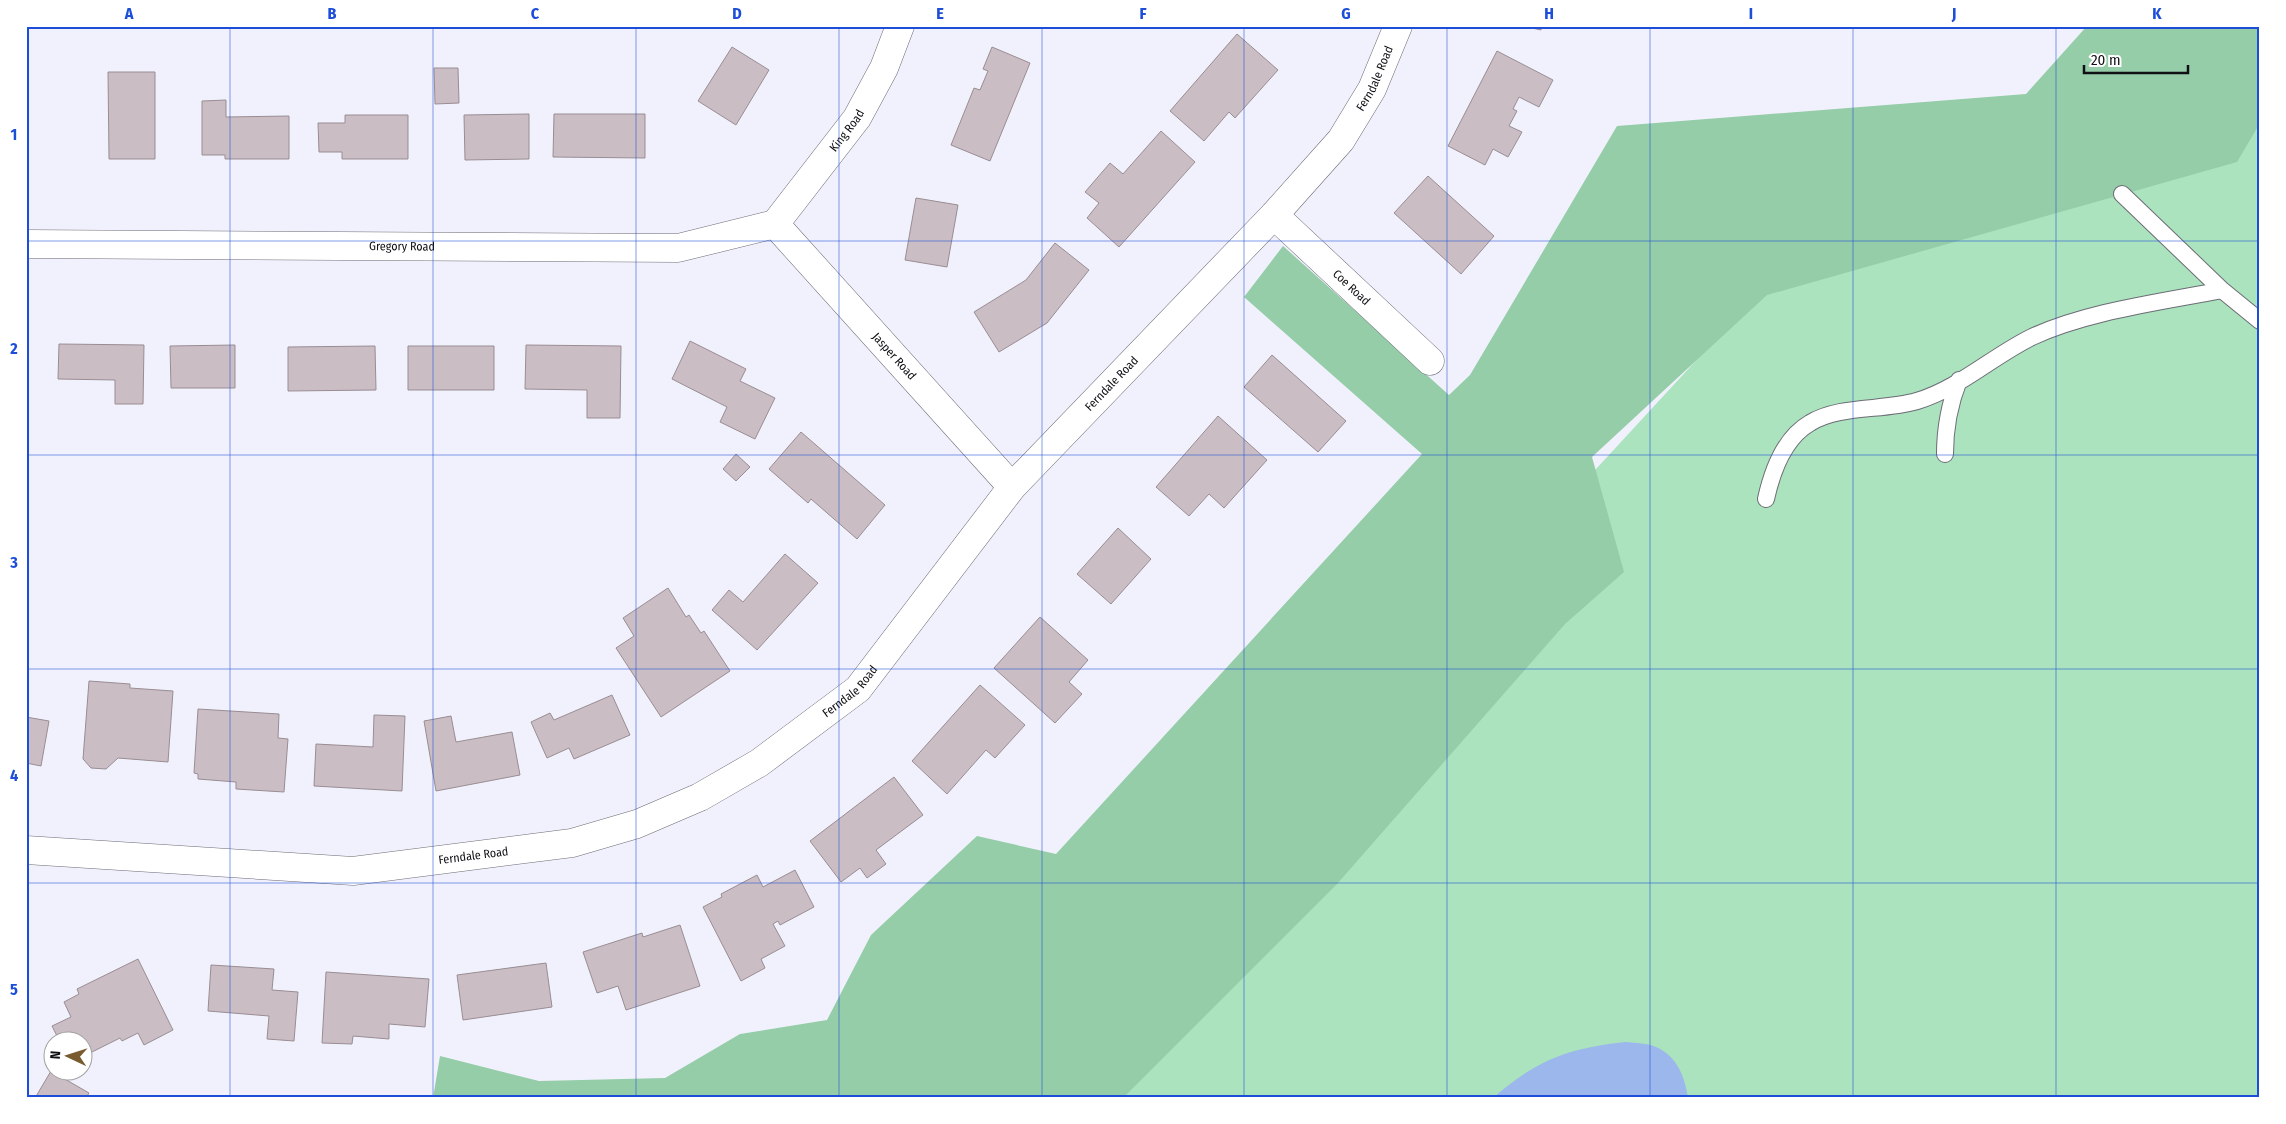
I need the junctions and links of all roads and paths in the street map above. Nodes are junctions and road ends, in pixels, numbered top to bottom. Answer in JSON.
{"nodes":[{"id":1,"x":900,"y":26,"type":"edge"},
{"id":2,"x":1398,"y":26,"type":"edge"},
{"id":3,"x":2122,"y":194,"type":"dead end"},
{"id":4,"x":1274,"y":215,"type":"junction"},
{"id":5,"x":775,"y":224,"type":"junction"},
{"id":6,"x":26,"y":244,"type":"edge"},
{"id":7,"x":2222,"y":290,"type":"junction"},
{"id":8,"x":2260,"y":321,"type":"edge"},
{"id":9,"x":1430,"y":360,"type":"dead end"},
{"id":10,"x":1958,"y":380,"type":"junction"},
{"id":11,"x":1945,"y":454,"type":"dead end"},
{"id":12,"x":1012,"y":487,"type":"junction"},
{"id":13,"x":1766,"y":499,"type":"dead end"},
{"id":14,"x":26,"y":850,"type":"edge"}],
"edges":[{"from":1,"to":5,"type":"street","name":"King Road"},
{"from":2,"to":4,"type":"street","name":"Ferndale Road"},
{"from":3,"to":7,"type":"lane"},
{"from":4,"to":9,"type":"street","name":"Coe Road"},
{"from":4,"to":12,"type":"street","name":"Ferndale Road"},
{"from":5,"to":6,"type":"street","name":"Gregory Road"},
{"from":5,"to":12,"type":"street","name":"Jasper Road"},
{"from":7,"to":8,"type":"lane"},
{"from":7,"to":10,"type":"lane"},
{"from":10,"to":11,"type":"lane"},
{"from":10,"to":13,"type":"lane"},
{"from":12,"to":14,"type":"street","name":"Ferndale Road"}]}
